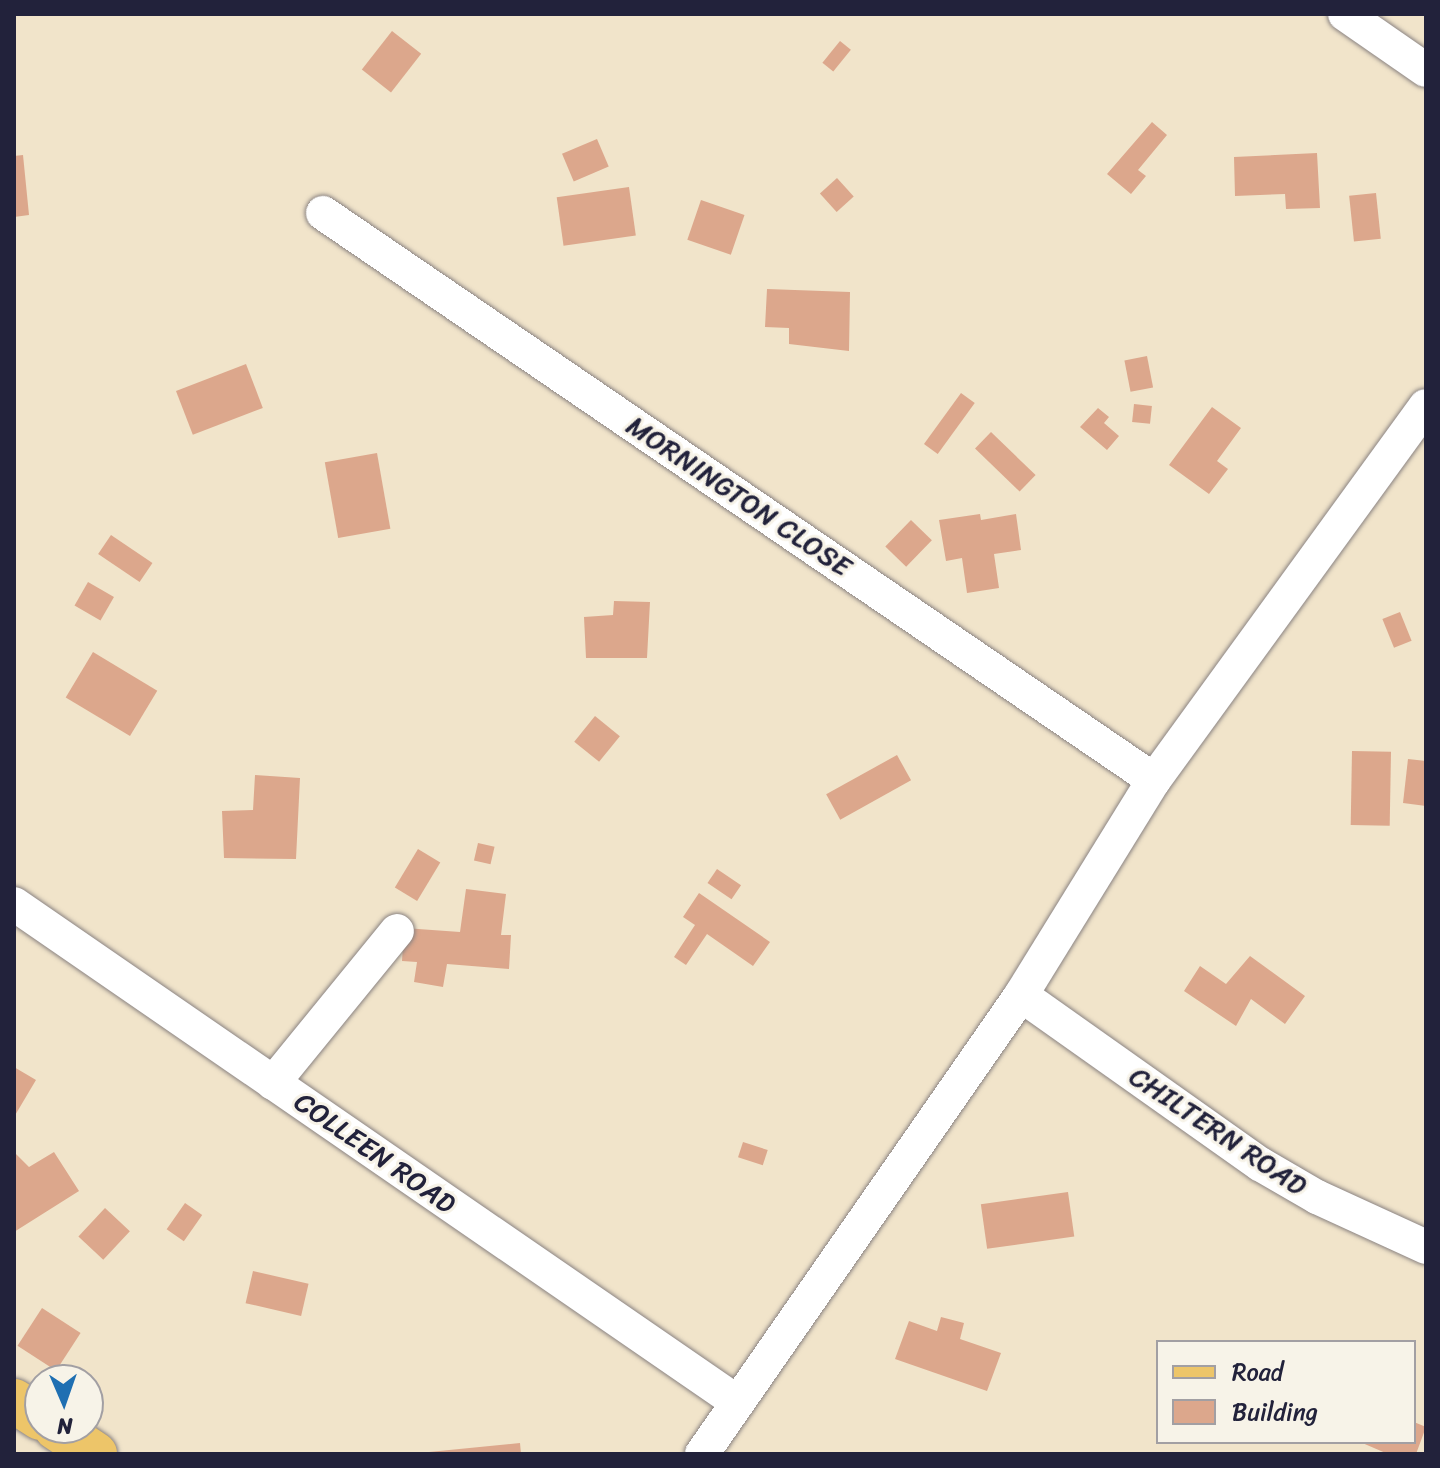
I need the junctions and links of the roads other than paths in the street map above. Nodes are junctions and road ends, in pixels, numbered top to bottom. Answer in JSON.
{"nodes":[{"id":1,"x":1345,"y":14,"type":"edge"},
{"id":2,"x":1426,"y":70,"type":"edge"},
{"id":3,"x":323,"y":213,"type":"dead end"},
{"id":4,"x":1426,"y":406,"type":"edge"},
{"id":5,"x":1154,"y":780,"type":"junction"},
{"id":6,"x":14,"y":904,"type":"edge"},
{"id":7,"x":397,"y":931,"type":"dead end"},
{"id":8,"x":1021,"y":995,"type":"junction"},
{"id":9,"x":273,"y":1083,"type":"junction"},
{"id":10,"x":1426,"y":1247,"type":"edge"},
{"id":11,"x":737,"y":1402,"type":"junction"},
{"id":12,"x":702,"y":1454,"type":"edge"}],
"edges":[{"from":1,"to":2,"type":"street"},
{"from":3,"to":5,"type":"street","name":"MORNINGTON CLOSE"},
{"from":4,"to":5,"type":"street"},
{"from":5,"to":8,"type":"street"},
{"from":6,"to":9,"type":"street","name":"COLLEEN ROAD"},
{"from":7,"to":9,"type":"street"},
{"from":8,"to":10,"type":"street","name":"CHILTERN ROAD"},
{"from":8,"to":11,"type":"street"},
{"from":9,"to":11,"type":"street","name":"COLLEEN ROAD"},
{"from":11,"to":12,"type":"street"}]}
